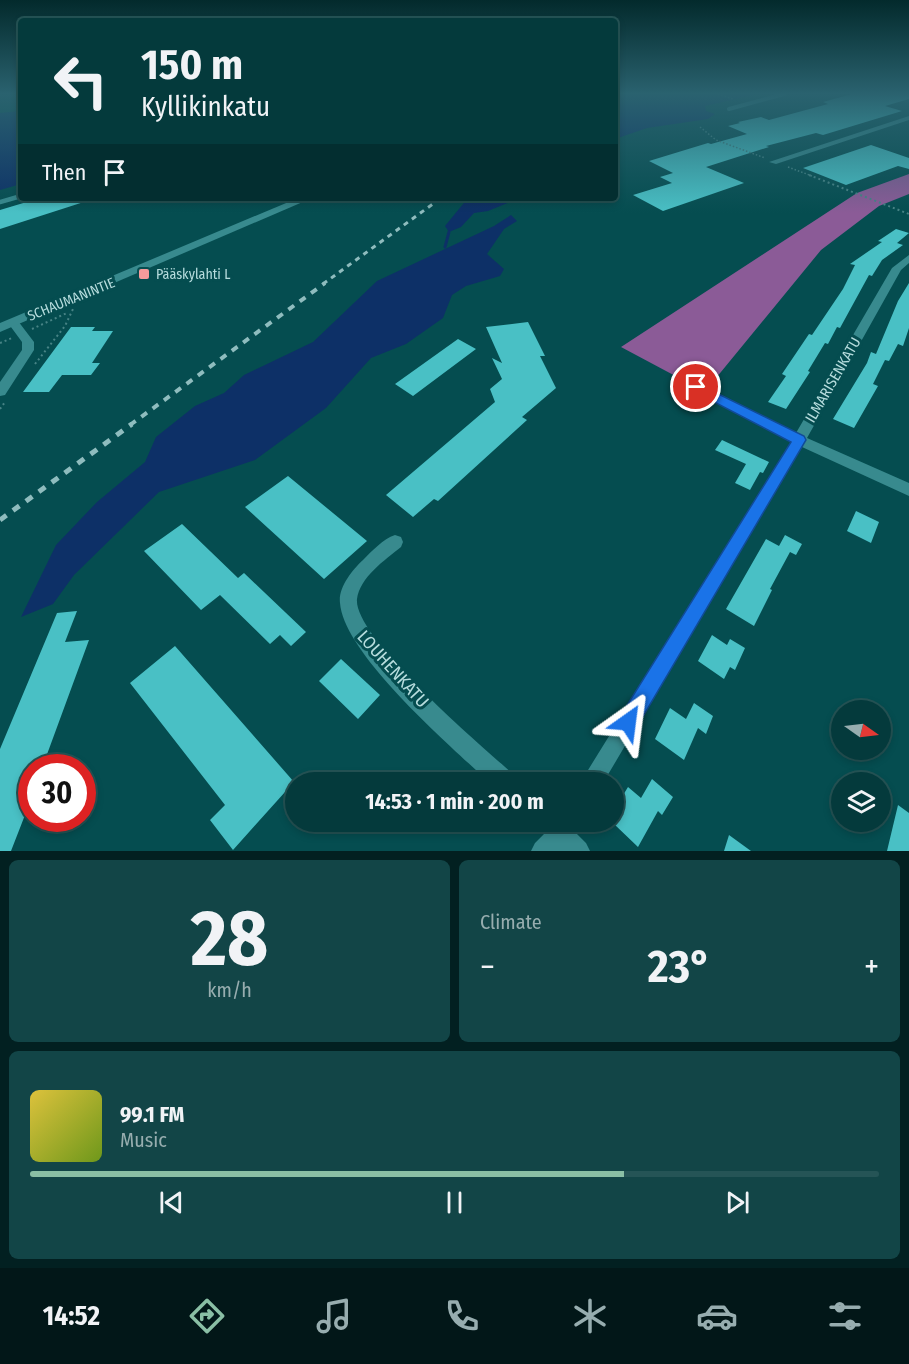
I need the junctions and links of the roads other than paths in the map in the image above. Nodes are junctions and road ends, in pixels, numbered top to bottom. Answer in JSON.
{"nodes":[{"id":1,"x":860,"y":134,"type":"edge"},
{"id":2,"x":773,"y":162,"type":"road end"},
{"id":3,"x":18,"y":197,"type":"edge"},
{"id":4,"x":301,"y":201,"type":"edge"},
{"id":5,"x":0,"y":202,"type":"edge"},
{"id":6,"x":905,"y":266,"type":"edge"},
{"id":7,"x":14,"y":323,"type":"junction"},
{"id":8,"x":0,"y":328,"type":"edge"},
{"id":9,"x":696,"y":387,"type":"dead end"},
{"id":10,"x":0,"y":392,"type":"edge"},
{"id":11,"x":799,"y":440,"type":"junction"},
{"id":12,"x":909,"y":490,"type":"edge"},
{"id":13,"x":395,"y":542,"type":"dead end"},
{"id":14,"x":495,"y":772,"type":"edge"},
{"id":15,"x":598,"y":772,"type":"edge"},
{"id":16,"x":554,"y":832,"type":"edge"},
{"id":17,"x":563,"y":832,"type":"edge"},
{"id":18,"x":543,"y":851,"type":"edge"},
{"id":19,"x":578,"y":851,"type":"edge"}],
"edges":[{"from":1,"to":2,"type":"street"},
{"from":3,"to":5,"type":"lane"},
{"from":4,"to":7,"type":"street","name":"SCHAUMANINTIE"},
{"from":6,"to":11,"type":"street","name":"ILMARISENKATU"},
{"from":7,"to":8,"type":"street","name":"SCHAUMANINTIE"},
{"from":7,"to":10,"type":"street"},
{"from":9,"to":11,"type":"street"},
{"from":11,"to":12,"type":"street"},
{"from":11,"to":15,"type":"street","name":"ILMARISENKATU"},
{"from":13,"to":14,"type":"street","name":"LOUHENKATU"},
{"from":16,"to":18,"type":"street"},
{"from":17,"to":19,"type":"street"}]}
